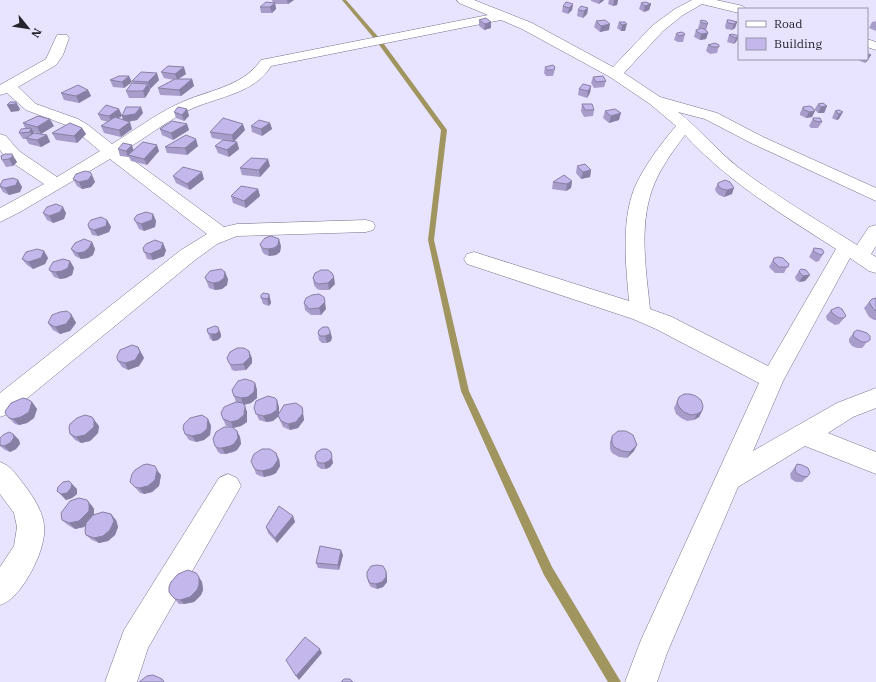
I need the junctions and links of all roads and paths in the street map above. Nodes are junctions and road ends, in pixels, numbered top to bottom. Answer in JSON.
{"nodes":[{"id":1,"x":462,"y":0,"type":"edge"},
{"id":2,"x":700,"y":0,"type":"edge"},
{"id":3,"x":738,"y":10,"type":"edge"},
{"id":4,"x":502,"y":16,"type":"junction"},
{"id":5,"x":62,"y":38,"type":"dead end"},
{"id":6,"x":615,"y":74,"type":"junction"},
{"id":7,"x":4,"y":89,"type":"edge"},
{"id":8,"x":655,"y":101,"type":"junction"},
{"id":9,"x":685,"y":125,"type":"junction"},
{"id":10,"x":0,"y":139,"type":"edge"},
{"id":11,"x":111,"y":152,"type":"junction"},
{"id":12,"x":56,"y":184,"type":"junction"},
{"id":13,"x":876,"y":195,"type":"edge"},
{"id":14,"x":0,"y":216,"type":"edge"},
{"id":15,"x":366,"y":226,"type":"dead end"},
{"id":16,"x":876,"y":231,"type":"edge"},
{"id":17,"x":220,"y":234,"type":"junction"},
{"id":18,"x":853,"y":252,"type":"junction"},
{"id":19,"x":474,"y":259,"type":"dead end"},
{"id":20,"x":876,"y":266,"type":"edge"},
{"id":21,"x":640,"y":313,"type":"junction"},
{"id":22,"x":772,"y":379,"type":"junction"},
{"id":23,"x":876,"y":398,"type":"edge"},
{"id":24,"x":0,"y":407,"type":"edge"},
{"id":25,"x":803,"y":434,"type":"junction"},
{"id":26,"x":876,"y":463,"type":"edge"},
{"id":27,"x":0,"y":474,"type":"edge"},
{"id":28,"x":726,"y":480,"type":"junction"},
{"id":29,"x":228,"y":486,"type":"dead end"},
{"id":30,"x":0,"y":590,"type":"edge"},
{"id":31,"x":121,"y":682,"type":"edge"},
{"id":32,"x":641,"y":682,"type":"edge"}],
"edges":[{"from":1,"to":4,"type":"street"},
{"from":2,"to":3,"type":"street"},
{"from":2,"to":6,"type":"street"},
{"from":4,"to":6,"type":"street"},
{"from":4,"to":11,"type":"street"},
{"from":5,"to":7,"type":"street"},
{"from":6,"to":8,"type":"street"},
{"from":7,"to":11,"type":"street"},
{"from":8,"to":9,"type":"street"},
{"from":8,"to":13,"type":"street"},
{"from":9,"to":18,"type":"street"},
{"from":9,"to":21,"type":"street"},
{"from":10,"to":12,"type":"street"},
{"from":11,"to":12,"type":"street"},
{"from":11,"to":17,"type":"street"},
{"from":12,"to":14,"type":"street"},
{"from":15,"to":17,"type":"street"},
{"from":16,"to":18,"type":"street"},
{"from":17,"to":24,"type":"street"},
{"from":18,"to":20,"type":"street"},
{"from":18,"to":22,"type":"street"},
{"from":19,"to":21,"type":"street"},
{"from":21,"to":22,"type":"street"},
{"from":22,"to":28,"type":"street"},
{"from":23,"to":25,"type":"street"},
{"from":25,"to":26,"type":"street"},
{"from":25,"to":28,"type":"street"},
{"from":27,"to":30,"type":"street"},
{"from":28,"to":32,"type":"street"},
{"from":29,"to":31,"type":"street"}]}
